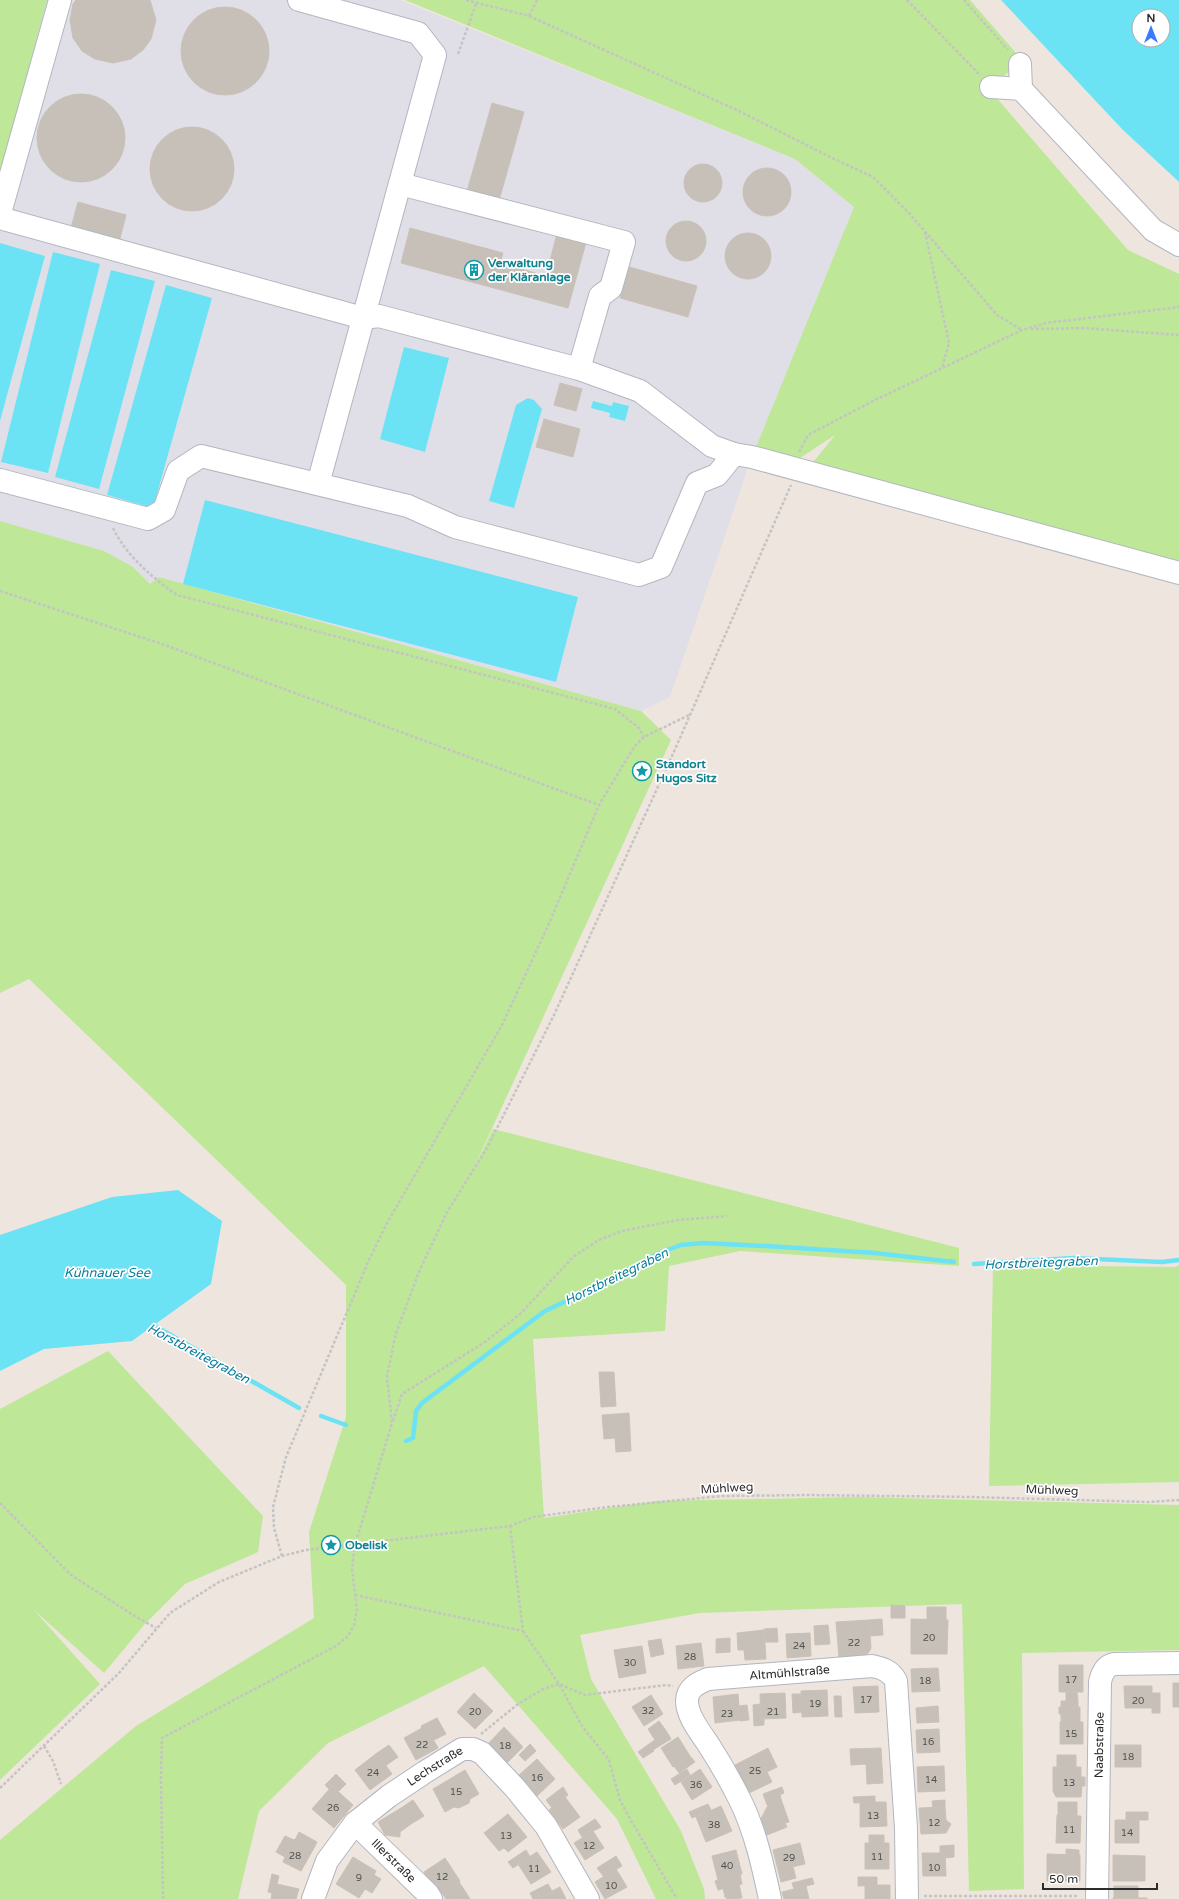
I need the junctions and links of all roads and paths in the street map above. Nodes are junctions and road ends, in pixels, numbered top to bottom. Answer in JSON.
{"nodes":[{"id":1,"x":60,"y":0,"type":"edge"},
{"id":2,"x":299,"y":0,"type":"edge"},
{"id":3,"x":466,"y":0,"type":"edge"},
{"id":4,"x":537,"y":0,"type":"edge"},
{"id":5,"x":907,"y":0,"type":"edge"},
{"id":6,"x":964,"y":0,"type":"edge"},
{"id":7,"x":476,"y":4,"type":"junction"},
{"id":8,"x":529,"y":16,"type":"junction"},
{"id":9,"x":458,"y":54,"type":"dead end"},
{"id":10,"x":1020,"y":64,"type":"joint"},
{"id":11,"x":991,"y":87,"type":"joint"},
{"id":12,"x":1021,"y":89,"type":"junction"},
{"id":13,"x":400,"y":184,"type":"junction"},
{"id":14,"x":0,"y":213,"type":"edge"},
{"id":15,"x":0,"y":218,"type":"edge"},
{"id":16,"x":925,"y":232,"type":"junction"},
{"id":17,"x":1179,"y":246,"type":"edge"},
{"id":18,"x":1179,"y":307,"type":"edge"},
{"id":19,"x":363,"y":318,"type":"junction"},
{"id":20,"x":1022,"y":330,"type":"junction"},
{"id":21,"x":1179,"y":336,"type":"edge"},
{"id":22,"x":942,"y":368,"type":"junction"},
{"id":23,"x":580,"y":369,"type":"junction"},
{"id":24,"x":734,"y":454,"type":"junction"},
{"id":25,"x":797,"y":470,"type":"junction"},
{"id":26,"x":0,"y":480,"type":"edge"},
{"id":27,"x":318,"y":484,"type":"junction"},
{"id":28,"x":102,"y":507,"type":"junction"},
{"id":29,"x":1179,"y":572,"type":"edge"},
{"id":30,"x":0,"y":591,"type":"edge"},
{"id":31,"x":689,"y":714,"type":"junction"},
{"id":32,"x":644,"y":737,"type":"junction"},
{"id":33,"x":599,"y":805,"type":"junction"},
{"id":34,"x":727,"y":1216,"type":"dead end"},
{"id":35,"x":392,"y":1423,"type":"junction"},
{"id":36,"x":1179,"y":1500,"type":"edge"},
{"id":37,"x":0,"y":1503,"type":"edge"},
{"id":38,"x":510,"y":1526,"type":"junction"},
{"id":39,"x":355,"y":1545,"type":"junction"},
{"id":40,"x":282,"y":1556,"type":"junction"},
{"id":41,"x":355,"y":1595,"type":"junction"},
{"id":42,"x":156,"y":1628,"type":"junction"},
{"id":43,"x":523,"y":1631,"type":"junction"},
{"id":44,"x":1179,"y":1663,"type":"edge"},
{"id":45,"x":559,"y":1684,"type":"junction"},
{"id":46,"x":666,"y":1685,"type":"dead end"},
{"id":47,"x":44,"y":1746,"type":"junction"},
{"id":48,"x":462,"y":1749,"type":"junction"},
{"id":49,"x":61,"y":1784,"type":"dead end"},
{"id":50,"x":0,"y":1788,"type":"edge"},
{"id":51,"x":355,"y":1823,"type":"junction"},
{"id":52,"x":1097,"y":1897,"type":"edge"},
{"id":53,"x":907,"y":1898,"type":"edge"},
{"id":54,"x":163,"y":1899,"type":"edge"},
{"id":55,"x":313,"y":1899,"type":"edge"},
{"id":56,"x":431,"y":1899,"type":"edge"},
{"id":57,"x":588,"y":1899,"type":"edge"},
{"id":58,"x":677,"y":1899,"type":"edge"},
{"id":59,"x":770,"y":1899,"type":"edge"}],
"edges":[{"from":1,"to":14,"type":"street"},
{"from":2,"to":13,"type":"street"},
{"from":3,"to":7,"type":"path"},
{"from":4,"to":8,"type":"path"},
{"from":5,"to":11,"type":"path"},
{"from":6,"to":10,"type":"path"},
{"from":7,"to":8,"type":"path"},
{"from":7,"to":9,"type":"path"},
{"from":8,"to":16,"type":"path"},
{"from":10,"to":12,"type":"street"},
{"from":11,"to":12,"type":"street"},
{"from":12,"to":17,"type":"street"},
{"from":13,"to":19,"type":"street"},
{"from":13,"to":23,"type":"street"},
{"from":15,"to":19,"type":"street"},
{"from":16,"to":20,"type":"path"},
{"from":16,"to":22,"type":"path"},
{"from":18,"to":20,"type":"path"},
{"from":19,"to":23,"type":"street"},
{"from":19,"to":27,"type":"street"},
{"from":20,"to":21,"type":"path"},
{"from":20,"to":22,"type":"path"},
{"from":22,"to":25,"type":"path"},
{"from":23,"to":24,"type":"street"},
{"from":24,"to":25,"type":"street"},
{"from":24,"to":27,"type":"street"},
{"from":25,"to":29,"type":"street"},
{"from":25,"to":31,"type":"path"},
{"from":26,"to":28,"type":"street"},
{"from":27,"to":28,"type":"street"},
{"from":28,"to":32,"type":"path"},
{"from":30,"to":33,"type":"path"},
{"from":31,"to":32,"type":"path"},
{"from":31,"to":35,"type":"path"},
{"from":32,"to":33,"type":"path"},
{"from":33,"to":40,"type":"path"},
{"from":34,"to":35,"type":"path"},
{"from":35,"to":39,"type":"path"},
{"from":36,"to":38,"type":"path","name":"Mühlweg"},
{"from":37,"to":42,"type":"path"},
{"from":38,"to":39,"type":"path","name":"Mühlweg"},
{"from":38,"to":43,"type":"path"},
{"from":39,"to":40,"type":"path","name":"Mühlweg"},
{"from":39,"to":41,"type":"path"},
{"from":40,"to":42,"type":"path","name":"Mühlweg"},
{"from":41,"to":43,"type":"path"},
{"from":41,"to":54,"type":"path"},
{"from":42,"to":47,"type":"path","name":"Mühlweg"},
{"from":43,"to":45,"type":"path"},
{"from":44,"to":52,"type":"street","name":"Naabstraße"},
{"from":45,"to":46,"type":"path"},
{"from":45,"to":48,"type":"path"},
{"from":45,"to":58,"type":"path"},
{"from":47,"to":49,"type":"path"},
{"from":47,"to":50,"type":"path","name":"Mühlweg"},
{"from":48,"to":51,"type":"street","name":"Lechstraße"},
{"from":48,"to":57,"type":"street","name":"Lechstraße"},
{"from":51,"to":55,"type":"street","name":"Lechstraße"},
{"from":51,"to":56,"type":"street","name":"Illerstraße"},
{"from":52,"to":53,"type":"path"},
{"from":53,"to":59,"type":"street","name":"Altmühlstraße"}]}
